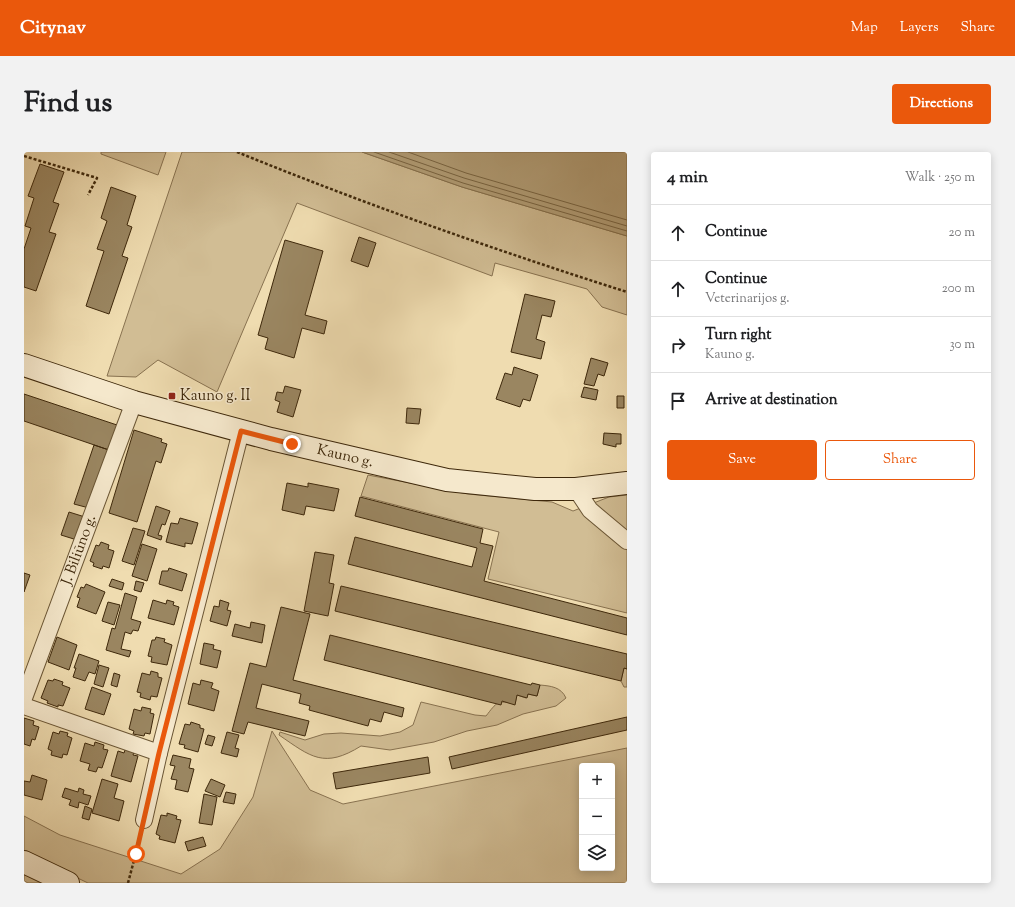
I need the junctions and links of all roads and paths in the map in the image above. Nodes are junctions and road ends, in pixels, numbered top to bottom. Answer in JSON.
{"nodes":[{"id":1,"x":237,"y":152,"type":"edge"},
{"id":2,"x":24,"y":156,"type":"edge"},
{"id":3,"x":88,"y":194,"type":"dead end"},
{"id":4,"x":627,"y":292,"type":"edge"},
{"id":5,"x":24,"y":365,"type":"edge"},
{"id":6,"x":134,"y":402,"type":"junction"},
{"id":7,"x":241,"y":431,"type":"junction"},
{"id":8,"x":627,"y":483,"type":"edge"},
{"id":9,"x":576,"y":489,"type":"junction"},
{"id":10,"x":627,"y":541,"type":"edge"},
{"id":11,"x":24,"y":698,"type":"edge"},
{"id":12,"x":24,"y":706,"type":"edge"},
{"id":13,"x":159,"y":753,"type":"junction"},
{"id":14,"x":144,"y":820,"type":"joint"},
{"id":15,"x":24,"y":862,"type":"edge"},
{"id":16,"x":68,"y":883,"type":"edge"},
{"id":17,"x":128,"y":883,"type":"edge"}],
"edges":[{"from":1,"to":4,"type":"path"},
{"from":2,"to":3,"type":"path"},
{"from":5,"to":6,"type":"main road","name":"Kauno g."},
{"from":6,"to":7,"type":"main road","name":"Kauno g."},
{"from":6,"to":11,"type":"street","name":"J. Biliūno g."},
{"from":7,"to":9,"type":"main road","name":"Kauno g."},
{"from":7,"to":13,"type":"street"},
{"from":8,"to":9,"type":"main road","name":"Kauno g."},
{"from":9,"to":10,"type":"street"},
{"from":12,"to":13,"type":"street"},
{"from":13,"to":14,"type":"street"},
{"from":14,"to":17,"type":"path"},
{"from":15,"to":16,"type":"main road"}]}
